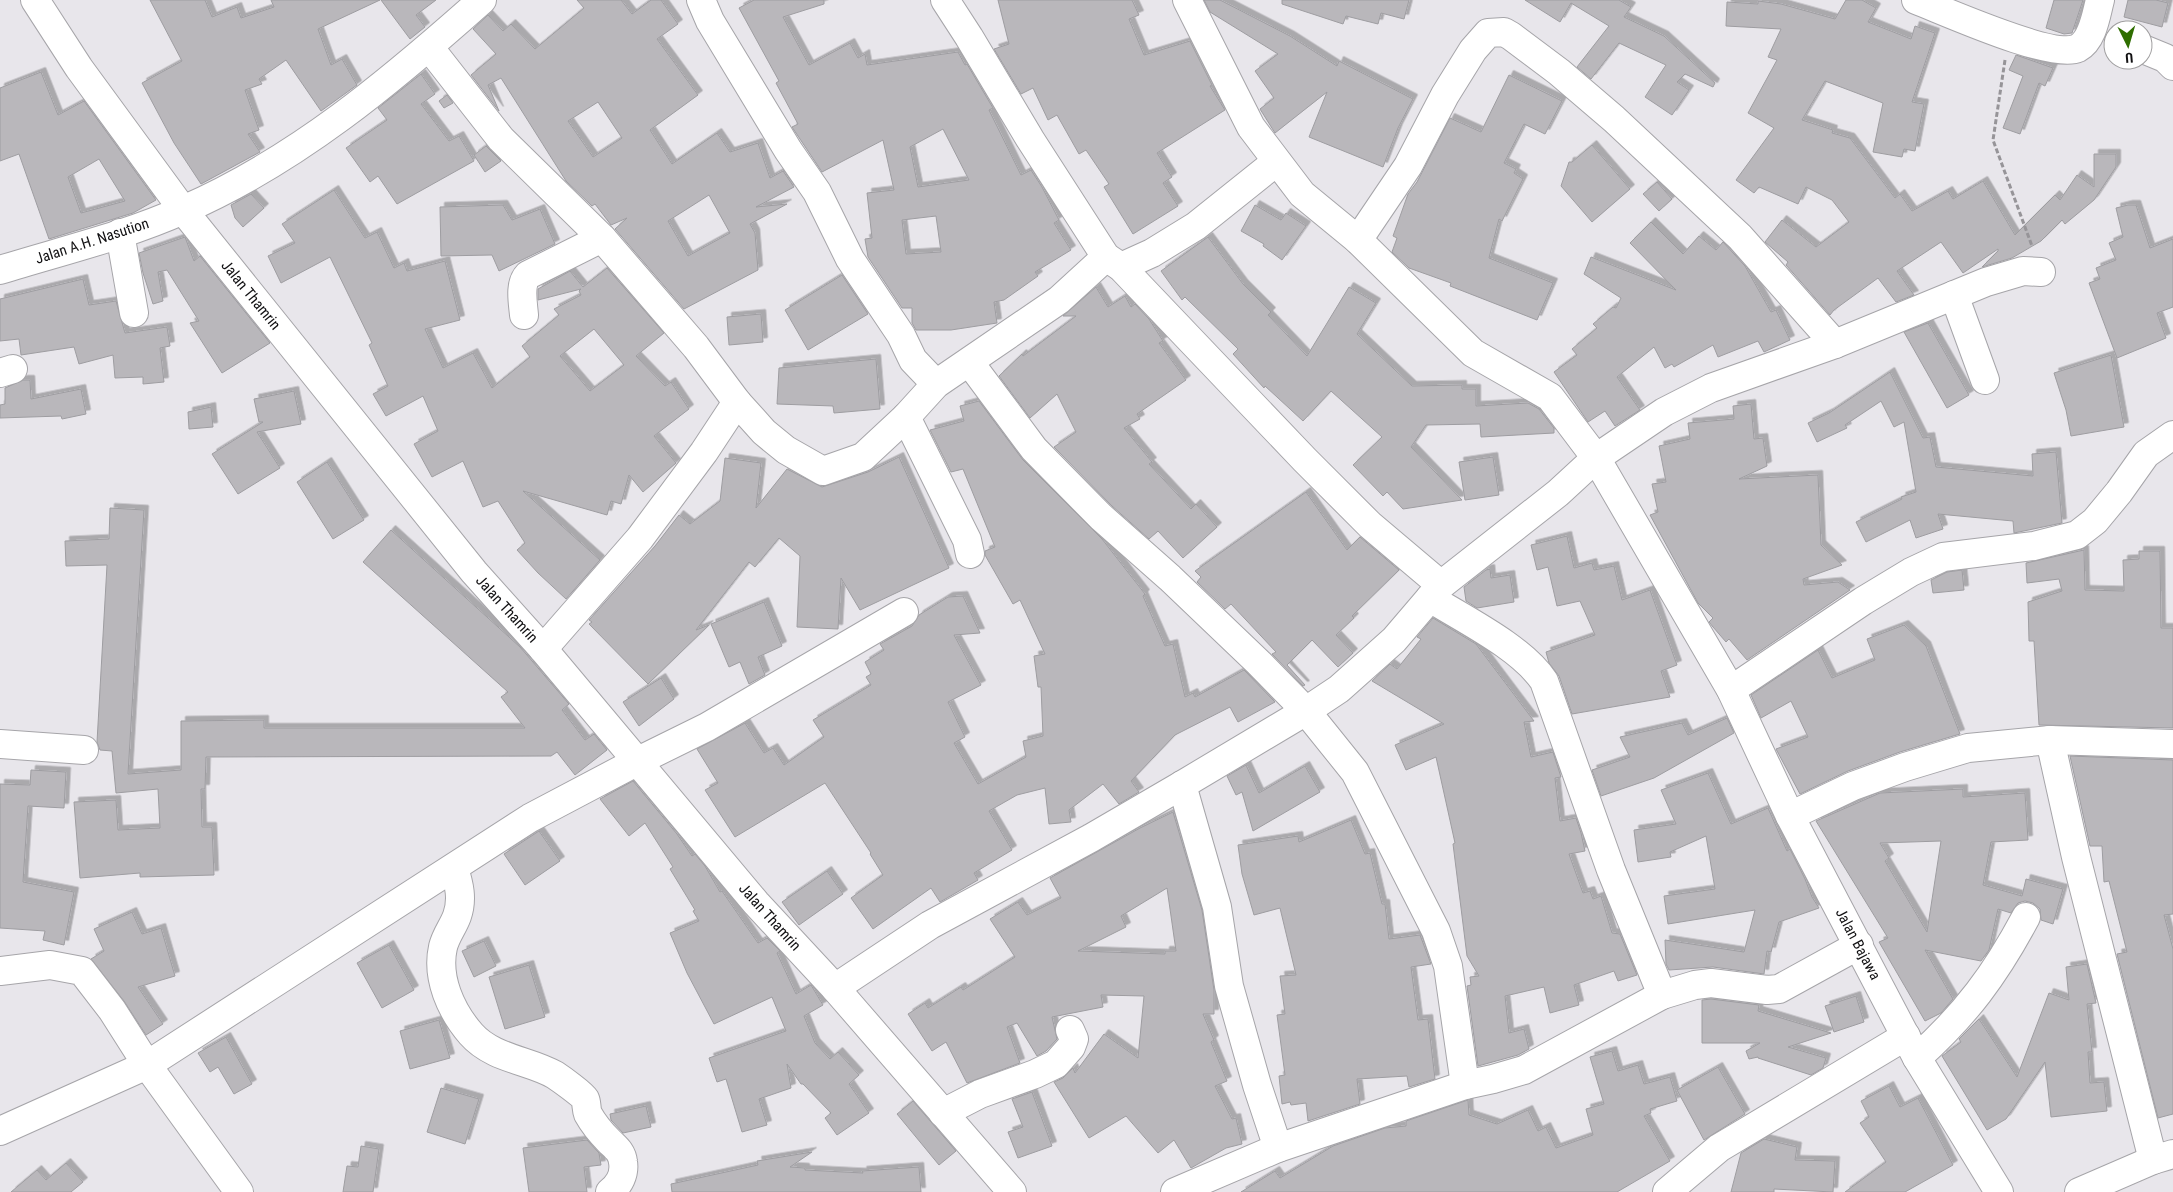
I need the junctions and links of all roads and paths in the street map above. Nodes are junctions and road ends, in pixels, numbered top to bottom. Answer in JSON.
{"nodes":[{"id":1,"x":35,"y":0,"type":"edge"},
{"id":2,"x":482,"y":0,"type":"edge"},
{"id":3,"x":701,"y":0,"type":"edge"},
{"id":4,"x":945,"y":0,"type":"edge"},
{"id":5,"x":1187,"y":0,"type":"edge"},
{"id":6,"x":1916,"y":0,"type":"edge"},
{"id":7,"x":2100,"y":0,"type":"edge"},
{"id":8,"x":2103,"y":32,"type":"edge"},
{"id":9,"x":2008,"y":36,"type":"junction"},
{"id":10,"x":429,"y":47,"type":"junction"},
{"id":11,"x":2153,"y":53,"type":"edge"},
{"id":12,"x":2173,"y":66,"type":"edge"},
{"id":13,"x":1276,"y":162,"type":"junction"},
{"id":14,"x":183,"y":210,"type":"junction"},
{"id":15,"x":120,"y":233,"type":"junction"},
{"id":16,"x":602,"y":238,"type":"junction"},
{"id":17,"x":1358,"y":240,"type":"junction"},
{"id":18,"x":1113,"y":262,"type":"junction"},
{"id":19,"x":0,"y":270,"type":"edge"},
{"id":20,"x":2041,"y":272,"type":"joint"},
{"id":21,"x":1954,"y":295,"type":"junction"},
{"id":22,"x":134,"y":313,"type":"dead end"},
{"id":23,"x":524,"y":315,"type":"dead end"},
{"id":24,"x":1835,"y":344,"type":"junction"},
{"id":25,"x":970,"y":362,"type":"junction"},
{"id":26,"x":1985,"y":380,"type":"dead end"},
{"id":27,"x":936,"y":384,"type":"junction"},
{"id":28,"x":737,"y":402,"type":"junction"},
{"id":29,"x":906,"y":417,"type":"junction"},
{"id":30,"x":2173,"y":434,"type":"edge"},
{"id":31,"x":1596,"y":458,"type":"junction"},
{"id":32,"x":970,"y":554,"type":"dead end"},
{"id":33,"x":1436,"y":592,"type":"junction"},
{"id":34,"x":904,"y":612,"type":"dead end"},
{"id":35,"x":543,"y":649,"type":"junction"},
{"id":36,"x":1730,"y":690,"type":"junction"},
{"id":37,"x":1306,"y":711,"type":"junction"},
{"id":38,"x":2050,"y":740,"type":"junction"},
{"id":39,"x":0,"y":744,"type":"edge"},
{"id":40,"x":2173,"y":744,"type":"edge"},
{"id":41,"x":84,"y":750,"type":"dead end"},
{"id":42,"x":636,"y":762,"type":"junction"},
{"id":43,"x":1182,"y":785,"type":"junction"},
{"id":44,"x":1790,"y":816,"type":"junction"},
{"id":45,"x":454,"y":868,"type":"junction"},
{"id":46,"x":2026,"y":917,"type":"dead end"},
{"id":47,"x":1859,"y":945,"type":"junction"},
{"id":48,"x":0,"y":971,"type":"edge"},
{"id":49,"x":835,"y":988,"type":"junction"},
{"id":50,"x":1662,"y":995,"type":"junction"},
{"id":51,"x":1070,"y":1030,"type":"dead end"},
{"id":52,"x":1911,"y":1047,"type":"junction"},
{"id":53,"x":147,"y":1064,"type":"junction"},
{"id":54,"x":1464,"y":1085,"type":"junction"},
{"id":55,"x":943,"y":1113,"type":"junction"},
{"id":56,"x":0,"y":1131,"type":"edge"},
{"id":57,"x":1278,"y":1148,"type":"junction"},
{"id":58,"x":2163,"y":1157,"type":"edge"},
{"id":59,"x":240,"y":1192,"type":"edge"},
{"id":60,"x":610,"y":1192,"type":"edge"},
{"id":61,"x":1012,"y":1192,"type":"edge"},
{"id":62,"x":1175,"y":1192,"type":"edge"},
{"id":63,"x":1667,"y":1192,"type":"edge"},
{"id":64,"x":1999,"y":1192,"type":"edge"},
{"id":65,"x":2078,"y":1192,"type":"edge"}],
"edges":[{"from":1,"to":14,"type":"street","name":"Jalan Thamrin"},
{"from":2,"to":10,"type":"street","name":"Jalan A.H. Nasution"},
{"from":3,"to":27,"type":"street"},
{"from":4,"to":18,"type":"street"},
{"from":5,"to":13,"type":"street","name":"Jalan Bajawa"},
{"from":6,"to":9,"type":"street"},
{"from":7,"to":8,"type":"street"},
{"from":8,"to":9,"type":"street"},
{"from":9,"to":20,"type":"path"},
{"from":10,"to":14,"type":"street","name":"Jalan A.H. Nasution"},
{"from":10,"to":16,"type":"street"},
{"from":11,"to":12,"type":"street"},
{"from":13,"to":17,"type":"street","name":"Jalan Bajawa"},
{"from":13,"to":18,"type":"street"},
{"from":14,"to":15,"type":"street","name":"Jalan A.H. Nasution"},
{"from":14,"to":35,"type":"street","name":"Jalan Thamrin"},
{"from":15,"to":19,"type":"street","name":"Jalan A.H. Nasution"},
{"from":15,"to":22,"type":"street"},
{"from":16,"to":23,"type":"street"},
{"from":16,"to":28,"type":"street"},
{"from":17,"to":24,"type":"street"},
{"from":17,"to":31,"type":"street","name":"Jalan Bajawa"},
{"from":18,"to":25,"type":"street"},
{"from":18,"to":33,"type":"street"},
{"from":20,"to":21,"type":"street"},
{"from":21,"to":24,"type":"street"},
{"from":21,"to":26,"type":"street"},
{"from":24,"to":31,"type":"street"},
{"from":25,"to":27,"type":"street"},
{"from":25,"to":37,"type":"street"},
{"from":27,"to":29,"type":"street"},
{"from":28,"to":29,"type":"street"},
{"from":28,"to":35,"type":"street"},
{"from":29,"to":32,"type":"street"},
{"from":30,"to":36,"type":"street"},
{"from":31,"to":33,"type":"street"},
{"from":31,"to":36,"type":"street","name":"Jalan Bajawa"},
{"from":33,"to":37,"type":"street"},
{"from":33,"to":50,"type":"street"},
{"from":34,"to":42,"type":"street"},
{"from":35,"to":42,"type":"street","name":"Jalan Thamrin"},
{"from":36,"to":44,"type":"street","name":"Jalan Bajawa"},
{"from":37,"to":43,"type":"street"},
{"from":37,"to":54,"type":"street"},
{"from":38,"to":40,"type":"street"},
{"from":38,"to":44,"type":"street"},
{"from":38,"to":58,"type":"street"},
{"from":39,"to":41,"type":"street"},
{"from":42,"to":45,"type":"street"},
{"from":42,"to":49,"type":"street","name":"Jalan Thamrin"},
{"from":43,"to":49,"type":"street"},
{"from":43,"to":57,"type":"street"},
{"from":44,"to":47,"type":"street","name":"Jalan Bajawa"},
{"from":45,"to":53,"type":"street"},
{"from":45,"to":60,"type":"street"},
{"from":46,"to":52,"type":"street"},
{"from":47,"to":50,"type":"street"},
{"from":47,"to":52,"type":"street","name":"Jalan Bajawa"},
{"from":48,"to":53,"type":"street"},
{"from":49,"to":55,"type":"street","name":"Jalan Thamrin"},
{"from":50,"to":54,"type":"street"},
{"from":51,"to":55,"type":"street"},
{"from":52,"to":63,"type":"street"},
{"from":52,"to":64,"type":"street","name":"Jalan Bajawa"},
{"from":53,"to":56,"type":"street"},
{"from":53,"to":59,"type":"street"},
{"from":54,"to":57,"type":"street"},
{"from":55,"to":61,"type":"street","name":"Jalan Thamrin"},
{"from":57,"to":62,"type":"street"},
{"from":58,"to":65,"type":"street"}]}
